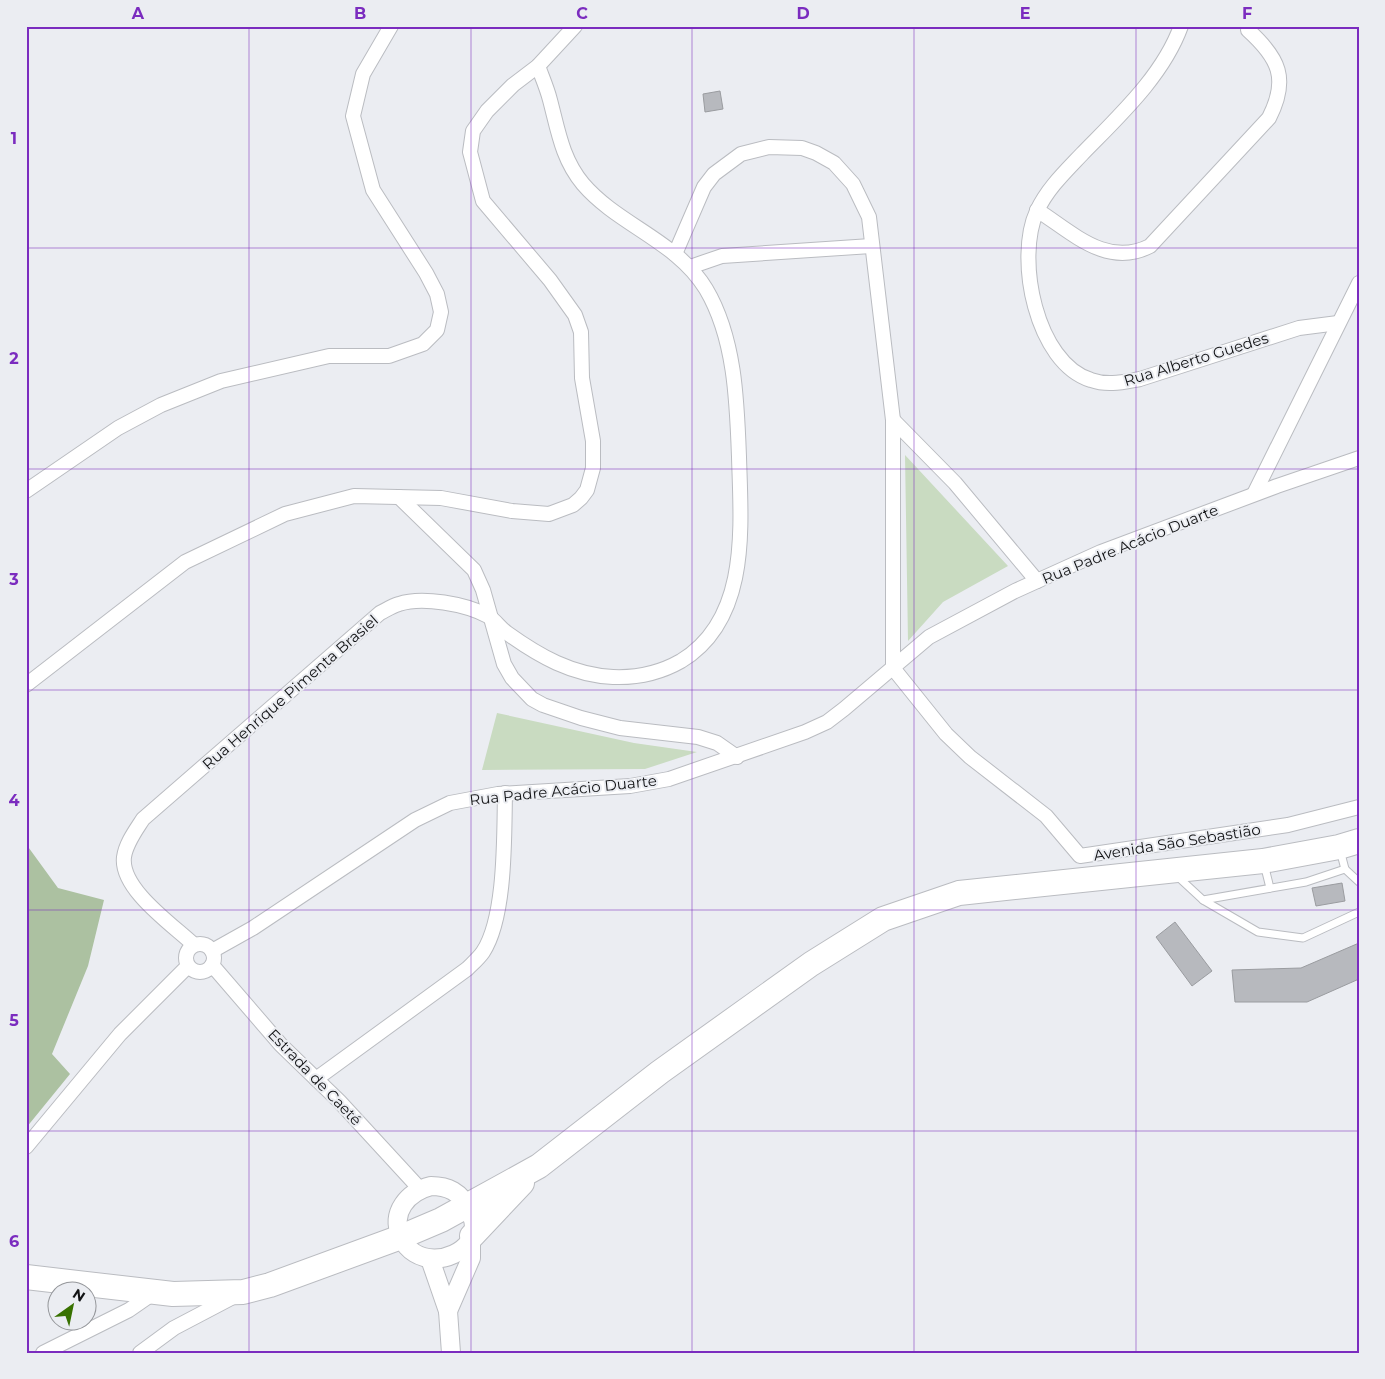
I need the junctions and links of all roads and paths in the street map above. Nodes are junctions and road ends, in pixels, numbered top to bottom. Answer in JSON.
{"nodes":[{"id":1,"x":391,"y":26,"type":"edge"},
{"id":2,"x":575,"y":26,"type":"edge"},
{"id":3,"x":1181,"y":26,"type":"edge"},
{"id":4,"x":1248,"y":30,"type":"dead end"},
{"id":5,"x":538,"y":66,"type":"junction"},
{"id":6,"x":1037,"y":210,"type":"junction"},
{"id":7,"x":871,"y":246,"type":"junction"},
{"id":8,"x":675,"y":254,"type":"junction"},
{"id":9,"x":690,"y":267,"type":"junction"},
{"id":10,"x":1359,"y":283,"type":"edge"},
{"id":11,"x":1338,"y":322,"type":"junction"},
{"id":12,"x":893,"y":420,"type":"junction"},
{"id":13,"x":1359,"y":458,"type":"edge"},
{"id":14,"x":26,"y":491,"type":"edge"},
{"id":15,"x":1254,"y":494,"type":"junction"},
{"id":16,"x":398,"y":497,"type":"junction"},
{"id":17,"x":1038,"y":581,"type":"junction"},
{"id":18,"x":490,"y":617,"type":"junction"},
{"id":19,"x":892,"y":668,"type":"junction"},
{"id":20,"x":26,"y":685,"type":"edge"},
{"id":21,"x":736,"y":757,"type":"junction"},
{"id":22,"x":505,"y":794,"type":"junction"},
{"id":23,"x":1359,"y":807,"type":"edge"},
{"id":24,"x":1348,"y":852,"type":"edge"},
{"id":25,"x":1263,"y":861,"type":"junction"},
{"id":26,"x":1083,"y":867,"type":"junction"},
{"id":27,"x":1172,"y":871,"type":"junction"},
{"id":28,"x":1359,"y":882,"type":"edge"},
{"id":29,"x":1270,"y":888,"type":"junction"},
{"id":30,"x":1203,"y":900,"type":"junction"},
{"id":31,"x":1359,"y":912,"type":"edge"},
{"id":32,"x":194,"y":945,"type":"junction"},
{"id":33,"x":212,"y":958,"type":"junction"},
{"id":34,"x":188,"y":966,"type":"junction"},
{"id":35,"x":316,"y":1079,"type":"junction"},
{"id":36,"x":26,"y":1147,"type":"edge"},
{"id":37,"x":539,"y":1166,"type":"junction"},
{"id":38,"x":420,"y":1189,"type":"junction"},
{"id":39,"x":468,"y":1206,"type":"junction"},
{"id":40,"x":401,"y":1237,"type":"junction"},
{"id":41,"x":472,"y":1238,"type":"junction"},
{"id":42,"x":430,"y":1259,"type":"junction"},
{"id":43,"x":26,"y":1277,"type":"edge"},
{"id":44,"x":156,"y":1292,"type":"junction"},
{"id":45,"x":242,"y":1292,"type":"junction"},
{"id":46,"x":448,"y":1311,"type":"junction"},
{"id":47,"x":43,"y":1353,"type":"edge"},
{"id":48,"x":140,"y":1353,"type":"edge"},
{"id":49,"x":451,"y":1353,"type":"edge"}],
"edges":[{"from":1,"to":14,"type":"street"},
{"from":2,"to":5,"type":"street"},
{"from":3,"to":6,"type":"street","name":"Rua Alberto Guedes"},
{"from":4,"to":6,"type":"street"},
{"from":5,"to":8,"type":"street","name":"Rua Henrique Pimenta Brasiel"},
{"from":5,"to":16,"type":"street"},
{"from":6,"to":11,"type":"street","name":"Rua Alberto Guedes"},
{"from":7,"to":8,"type":"street"},
{"from":7,"to":9,"type":"street"},
{"from":7,"to":12,"type":"street"},
{"from":8,"to":9,"type":"street","name":"Rua Henrique Pimenta Brasiel"},
{"from":9,"to":18,"type":"street","name":"Rua Henrique Pimenta Brasiel"},
{"from":10,"to":11,"type":"street"},
{"from":11,"to":15,"type":"street"},
{"from":12,"to":17,"type":"street"},
{"from":12,"to":19,"type":"street"},
{"from":13,"to":15,"type":"street","name":"Rua Padre Acácio Duarte"},
{"from":15,"to":17,"type":"street","name":"Rua Padre Acácio Duarte"},
{"from":16,"to":18,"type":"street"},
{"from":16,"to":20,"type":"street"},
{"from":17,"to":19,"type":"street","name":"Rua Padre Acácio Duarte"},
{"from":18,"to":21,"type":"street"},
{"from":18,"to":32,"type":"street","name":"Rua Henrique Pimenta Brasiel"},
{"from":19,"to":21,"type":"street","name":"Rua Padre Acácio Duarte"},
{"from":19,"to":26,"type":"street","name":"Avenida São Sebastião"},
{"from":21,"to":22,"type":"street","name":"Rua Padre Acácio Duarte"},
{"from":22,"to":33,"type":"street","name":"Rua Padre Acácio Duarte"},
{"from":22,"to":35,"type":"street"},
{"from":23,"to":26,"type":"street","name":"Avenida São Sebastião"},
{"from":24,"to":25,"type":"highway"},
{"from":24,"to":28,"type":"lane"},
{"from":24,"to":29,"type":"lane"},
{"from":25,"to":27,"type":"highway"},
{"from":25,"to":29,"type":"lane"},
{"from":26,"to":27,"type":"highway"},
{"from":26,"to":37,"type":"highway"},
{"from":27,"to":30,"type":"lane"},
{"from":29,"to":30,"type":"lane"},
{"from":30,"to":31,"type":"lane"},
{"from":32,"to":33,"type":"street"},
{"from":32,"to":34,"type":"street"},
{"from":33,"to":34,"type":"street"},
{"from":33,"to":35,"type":"street","name":"Estrada de Caeté"},
{"from":34,"to":36,"type":"street"},
{"from":35,"to":38,"type":"street","name":"Estrada de Caeté"},
{"from":37,"to":39,"type":"highway"},
{"from":37,"to":41,"type":"highway"},
{"from":38,"to":39,"type":"street"},
{"from":38,"to":40,"type":"street"},
{"from":39,"to":40,"type":"highway"},
{"from":39,"to":41,"type":"street"},
{"from":40,"to":42,"type":"street"},
{"from":40,"to":45,"type":"highway"},
{"from":41,"to":42,"type":"street"},
{"from":41,"to":46,"type":"street"},
{"from":42,"to":46,"type":"street"},
{"from":43,"to":44,"type":"highway"},
{"from":44,"to":45,"type":"highway"},
{"from":44,"to":47,"type":"street"},
{"from":45,"to":48,"type":"street"},
{"from":46,"to":49,"type":"street"}]}
